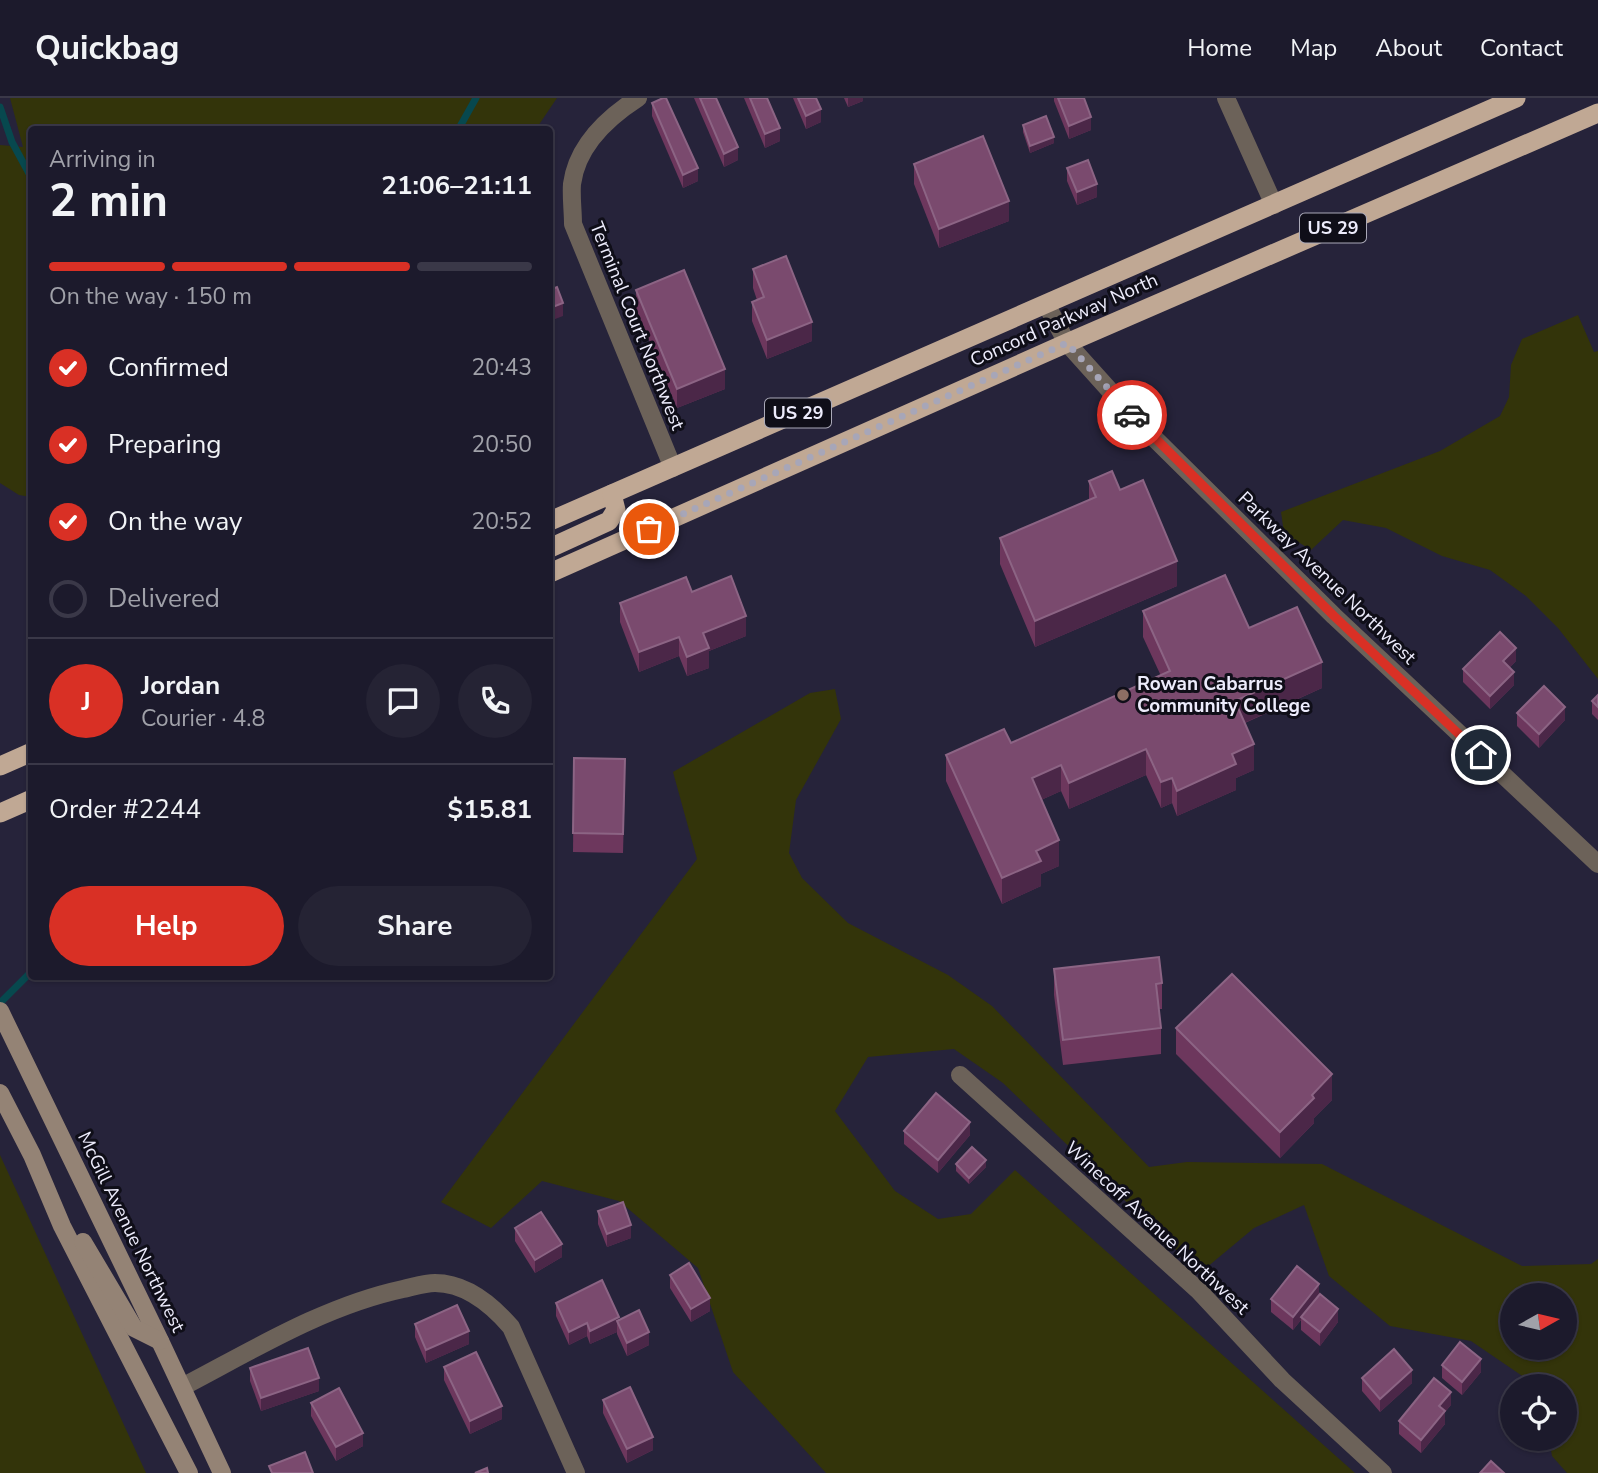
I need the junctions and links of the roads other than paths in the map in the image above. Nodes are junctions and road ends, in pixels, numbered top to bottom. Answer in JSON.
{"nodes":[{"id":1,"x":638,"y":98,"type":"edge"},
{"id":2,"x":1226,"y":98,"type":"edge"},
{"id":3,"x":1516,"y":98,"type":"edge"},
{"id":4,"x":1598,"y":113,"type":"edge"},
{"id":5,"x":1274,"y":205,"type":"junction"},
{"id":6,"x":1046,"y":304,"type":"junction"},
{"id":7,"x":1067,"y":343,"type":"junction"},
{"id":8,"x":673,"y":468,"type":"junction"},
{"id":9,"x":612,"y":494,"type":"junction"},
{"id":10,"x":553,"y":520,"type":"edge"},
{"id":11,"x":553,"y":547,"type":"edge"},
{"id":12,"x":553,"y":572,"type":"edge"},
{"id":13,"x":28,"y":754,"type":"edge"},
{"id":14,"x":0,"y":766,"type":"edge"},
{"id":15,"x":28,"y":801,"type":"edge"},
{"id":16,"x":0,"y":813,"type":"edge"},
{"id":17,"x":1598,"y":864,"type":"edge"},
{"id":18,"x":0,"y":1011,"type":"edge"},
{"id":19,"x":960,"y":1075,"type":"dead end"},
{"id":20,"x":4,"y":1101,"type":"edge"},
{"id":21,"x":32,"y":1154,"type":"junction"},
{"id":22,"x":160,"y":1340,"type":"junction"},
{"id":23,"x":182,"y":1387,"type":"junction"},
{"id":24,"x":189,"y":1473,"type":"edge"},
{"id":25,"x":222,"y":1473,"type":"edge"},
{"id":26,"x":576,"y":1473,"type":"edge"},
{"id":27,"x":1383,"y":1473,"type":"edge"}],
"edges":[{"from":1,"to":8,"type":"street","name":"Terminal Court Northwest"},
{"from":2,"to":5,"type":"street"},
{"from":3,"to":5,"type":"highway","name":"Concord Parkway North","number":"US 29"},
{"from":4,"to":7,"type":"highway","name":"Concord Parkway North","number":"US 29"},
{"from":5,"to":6,"type":"highway","name":"Concord Parkway North","number":"US 29"},
{"from":6,"to":7,"type":"street","name":"Parkway Avenue Northwest"},
{"from":6,"to":8,"type":"highway","name":"Concord Parkway North","number":"US 29"},
{"from":7,"to":12,"type":"highway","name":"Concord Parkway North","number":"US 29"},
{"from":7,"to":17,"type":"street","name":"Parkway Avenue Northwest"},
{"from":8,"to":9,"type":"highway","name":"Concord Parkway North","number":"US 29"},
{"from":9,"to":10,"type":"highway","name":"Concord Parkway North","number":"US 29"},
{"from":9,"to":11,"type":"highway"},
{"from":13,"to":14,"type":"highway"},
{"from":15,"to":16,"type":"highway"},
{"from":18,"to":22,"type":"main road","name":"McGill Avenue Northwest"},
{"from":19,"to":27,"type":"street","name":"Winecoff Avenue Northwest"},
{"from":20,"to":21,"type":"main road"},
{"from":21,"to":22,"type":"main road"},
{"from":21,"to":24,"type":"main road"},
{"from":22,"to":23,"type":"main road","name":"McGill Avenue Northwest"},
{"from":23,"to":25,"type":"main road","name":"McGill Avenue Northwest"},
{"from":23,"to":26,"type":"street"}]}
